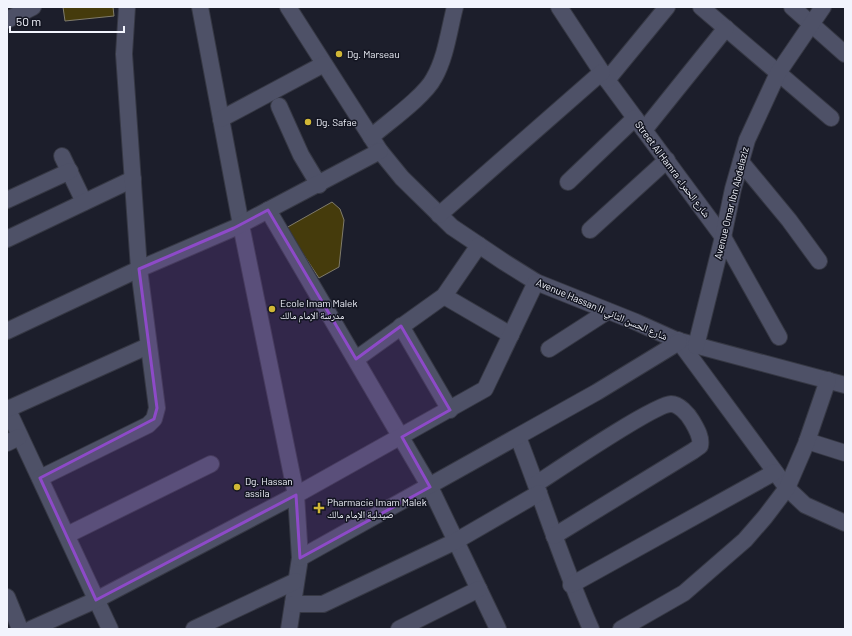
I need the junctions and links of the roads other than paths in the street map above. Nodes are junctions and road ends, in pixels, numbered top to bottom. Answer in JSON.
{"nodes":[{"id":1,"x":31,"y":7,"type":"edge"},
{"id":2,"x":127,"y":7,"type":"edge"},
{"id":3,"x":200,"y":7,"type":"edge"},
{"id":4,"x":288,"y":7,"type":"edge"},
{"id":5,"x":455,"y":7,"type":"edge"},
{"id":6,"x":559,"y":7,"type":"edge"},
{"id":7,"x":667,"y":7,"type":"edge"},
{"id":8,"x":701,"y":7,"type":"edge"},
{"id":9,"x":792,"y":7,"type":"edge"},
{"id":10,"x":824,"y":7,"type":"edge"},
{"id":11,"x":7,"y":20,"type":"edge"},
{"id":12,"x":812,"y":23,"type":"junction"},
{"id":13,"x":726,"y":28,"type":"junction"},
{"id":14,"x":845,"y":54,"type":"edge"},
{"id":15,"x":324,"y":64,"type":"junction"},
{"id":16,"x":778,"y":73,"type":"junction"},
{"id":17,"x":604,"y":76,"type":"junction"},
{"id":18,"x":279,"y":106,"type":"dead end"},
{"id":19,"x":221,"y":118,"type":"junction"},
{"id":20,"x":832,"y":118,"type":"dead end"},
{"id":21,"x":640,"y":124,"type":"junction"},
{"id":22,"x":371,"y":137,"type":"junction"},
{"id":23,"x":380,"y":151,"type":"junction"},
{"id":24,"x":62,"y":156,"type":"dead end"},
{"id":25,"x":667,"y":160,"type":"junction"},
{"id":26,"x":741,"y":162,"type":"junction"},
{"id":27,"x":70,"y":171,"type":"junction"},
{"id":28,"x":132,"y":179,"type":"junction"},
{"id":29,"x":568,"y":182,"type":"dead end"},
{"id":30,"x":319,"y":185,"type":"junction"},
{"id":31,"x":7,"y":200,"type":"edge"},
{"id":32,"x":84,"y":202,"type":"junction"},
{"id":33,"x":268,"y":210,"type":"junction"},
{"id":34,"x":439,"y":215,"type":"junction"},
{"id":35,"x":241,"y":225,"type":"junction"},
{"id":36,"x":590,"y":230,"type":"dead end"},
{"id":37,"x":723,"y":237,"type":"junction"},
{"id":38,"x":7,"y":240,"type":"edge"},
{"id":39,"x":479,"y":245,"type":"junction"},
{"id":40,"x":819,"y":260,"type":"dead end"},
{"id":41,"x":139,"y":269,"type":"junction"},
{"id":42,"x":536,"y":282,"type":"junction"},
{"id":43,"x":444,"y":296,"type":"junction"},
{"id":44,"x":608,"y":311,"type":"junction"},
{"id":45,"x":401,"y":326,"type":"junction"},
{"id":46,"x":7,"y":331,"type":"edge"},
{"id":47,"x":511,"y":335,"type":"junction"},
{"id":48,"x":779,"y":337,"type":"dead end"},
{"id":49,"x":679,"y":341,"type":"junction"},
{"id":50,"x":148,"y":346,"type":"junction"},
{"id":51,"x":696,"y":346,"type":"junction"},
{"id":52,"x":549,"y":349,"type":"dead end"},
{"id":53,"x":356,"y":359,"type":"junction"},
{"id":54,"x":828,"y":380,"type":"junction"},
{"id":55,"x":845,"y":385,"type":"edge"},
{"id":56,"x":7,"y":409,"type":"edge"},
{"id":57,"x":450,"y":410,"type":"junction"},
{"id":58,"x":402,"y":437,"type":"junction"},
{"id":59,"x":518,"y":437,"type":"junction"},
{"id":60,"x":13,"y":440,"type":"edge"},
{"id":61,"x":808,"y":440,"type":"junction"},
{"id":62,"x":845,"y":453,"type":"edge"},
{"id":63,"x":211,"y":464,"type":"dead end"},
{"id":64,"x":775,"y":472,"type":"junction"},
{"id":65,"x":40,"y":478,"type":"junction"},
{"id":66,"x":430,"y":487,"type":"junction"},
{"id":67,"x":538,"y":488,"type":"junction"},
{"id":68,"x":787,"y":488,"type":"junction"},
{"id":69,"x":296,"y":495,"type":"junction"},
{"id":70,"x":845,"y":523,"type":"edge"},
{"id":71,"x":67,"y":535,"type":"junction"},
{"id":72,"x":554,"y":536,"type":"junction"},
{"id":73,"x":456,"y":541,"type":"junction"},
{"id":74,"x":300,"y":558,"type":"junction"},
{"id":75,"x":296,"y":581,"type":"junction"},
{"id":76,"x":571,"y":585,"type":"junction"},
{"id":77,"x":479,"y":589,"type":"junction"},
{"id":78,"x":7,"y":597,"type":"edge"},
{"id":79,"x":96,"y":600,"type":"junction"},
{"id":80,"x":293,"y":604,"type":"junction"},
{"id":81,"x":20,"y":629,"type":"edge"},
{"id":82,"x":31,"y":629,"type":"edge"},
{"id":83,"x":110,"y":629,"type":"edge"},
{"id":84,"x":194,"y":629,"type":"edge"},
{"id":85,"x":289,"y":629,"type":"edge"},
{"id":86,"x":399,"y":629,"type":"edge"},
{"id":87,"x":498,"y":629,"type":"edge"},
{"id":88,"x":591,"y":629,"type":"edge"},
{"id":89,"x":621,"y":629,"type":"edge"}],
"edges":[{"from":1,"to":11,"type":"street"},
{"from":2,"to":28,"type":"street"},
{"from":3,"to":19,"type":"street"},
{"from":4,"to":15,"type":"street","name":"Avenue Hassan II شارع الحسن الثاني"},
{"from":5,"to":22,"type":"street"},
{"from":6,"to":17,"type":"street","name":"Street Al Hamra شارع الحمراء"},
{"from":7,"to":17,"type":"street"},
{"from":8,"to":13,"type":"street"},
{"from":9,"to":12,"type":"street"},
{"from":10,"to":12,"type":"street","name":"Avenue Omar Ibn Abdelaziz"},
{"from":12,"to":14,"type":"street"},
{"from":12,"to":16,"type":"street","name":"Avenue Omar Ibn Abdelaziz"},
{"from":13,"to":16,"type":"street"},
{"from":13,"to":21,"type":"street"},
{"from":15,"to":19,"type":"street"},
{"from":15,"to":22,"type":"street","name":"Avenue Hassan II شارع الحسن الثاني"},
{"from":16,"to":20,"type":"street"},
{"from":16,"to":26,"type":"street","name":"Avenue Omar Ibn Abdelaziz"},
{"from":17,"to":21,"type":"street","name":"Street Al Hamra شارع الحمراء"},
{"from":17,"to":34,"type":"street"},
{"from":18,"to":30,"type":"street"},
{"from":19,"to":35,"type":"street"},
{"from":21,"to":25,"type":"street","name":"Street Al Hamra شارع الحمراء"},
{"from":21,"to":29,"type":"street"},
{"from":22,"to":23,"type":"street","name":"Avenue Hassan II شارع الحسن الثاني"},
{"from":23,"to":30,"type":"street"},
{"from":23,"to":34,"type":"street","name":"Avenue Hassan II شارع الحسن الثاني"},
{"from":24,"to":27,"type":"street"},
{"from":25,"to":36,"type":"street"},
{"from":25,"to":37,"type":"street","name":"Street Al Hamra شارع الحمراء"},
{"from":26,"to":37,"type":"street","name":"Avenue Omar Ibn Abdelaziz"},
{"from":26,"to":40,"type":"street"},
{"from":27,"to":31,"type":"street"},
{"from":27,"to":32,"type":"street"},
{"from":28,"to":32,"type":"street"},
{"from":28,"to":41,"type":"street"},
{"from":30,"to":33,"type":"street"},
{"from":32,"to":38,"type":"street"},
{"from":33,"to":35,"type":"street"},
{"from":33,"to":53,"type":"street"},
{"from":34,"to":39,"type":"street","name":"Avenue Hassan II شارع الحسن الثاني"},
{"from":35,"to":41,"type":"street"},
{"from":35,"to":69,"type":"street"},
{"from":37,"to":48,"type":"street","name":"Street Al Hamra شارع الحمراء"},
{"from":37,"to":51,"type":"street","name":"Avenue Omar Ibn Abdelaziz"},
{"from":39,"to":42,"type":"street","name":"Avenue Hassan II شارع الحسن الثاني"},
{"from":39,"to":43,"type":"street"},
{"from":41,"to":46,"type":"street"},
{"from":41,"to":50,"type":"street"},
{"from":42,"to":44,"type":"street","name":"Avenue Hassan II شارع الحسن الثاني"},
{"from":42,"to":47,"type":"street"},
{"from":43,"to":45,"type":"street"},
{"from":43,"to":47,"type":"street"},
{"from":44,"to":49,"type":"street","name":"Avenue Hassan II شارع الحسن الثاني"},
{"from":44,"to":52,"type":"street"},
{"from":45,"to":53,"type":"street"},
{"from":45,"to":57,"type":"street"},
{"from":47,"to":57,"type":"street"},
{"from":49,"to":51,"type":"street","name":"Avenue Hassan II شارع الحسن الثاني"},
{"from":49,"to":59,"type":"street"},
{"from":49,"to":64,"type":"street"},
{"from":50,"to":56,"type":"street"},
{"from":50,"to":65,"type":"street"},
{"from":51,"to":54,"type":"street","name":"Avenue Hassan II شارع الحسن الثاني"},
{"from":53,"to":58,"type":"street"},
{"from":54,"to":55,"type":"street","name":"Avenue Hassan II شارع الحسن الثاني"},
{"from":54,"to":61,"type":"street"},
{"from":56,"to":60,"type":"street"},
{"from":57,"to":58,"type":"street"},
{"from":58,"to":66,"type":"street"},
{"from":58,"to":69,"type":"street"},
{"from":59,"to":66,"type":"street"},
{"from":59,"to":67,"type":"street"},
{"from":60,"to":65,"type":"street"},
{"from":61,"to":62,"type":"street"},
{"from":61,"to":68,"type":"street"},
{"from":63,"to":71,"type":"street"},
{"from":64,"to":68,"type":"street"},
{"from":64,"to":76,"type":"street"},
{"from":65,"to":71,"type":"street"},
{"from":66,"to":73,"type":"street"},
{"from":66,"to":74,"type":"street"},
{"from":67,"to":72,"type":"street"},
{"from":67,"to":72,"type":"street"},
{"from":67,"to":73,"type":"street"},
{"from":68,"to":70,"type":"street"},
{"from":68,"to":89,"type":"street"},
{"from":69,"to":74,"type":"street"},
{"from":69,"to":79,"type":"street"},
{"from":71,"to":79,"type":"street"},
{"from":72,"to":76,"type":"street"},
{"from":73,"to":77,"type":"street"},
{"from":73,"to":80,"type":"street"},
{"from":74,"to":75,"type":"street"},
{"from":75,"to":80,"type":"street"},
{"from":75,"to":84,"type":"street"},
{"from":76,"to":88,"type":"street"},
{"from":77,"to":86,"type":"street"},
{"from":77,"to":87,"type":"street"},
{"from":78,"to":81,"type":"street"},
{"from":79,"to":82,"type":"street"},
{"from":79,"to":83,"type":"street"},
{"from":80,"to":85,"type":"street"}]}
